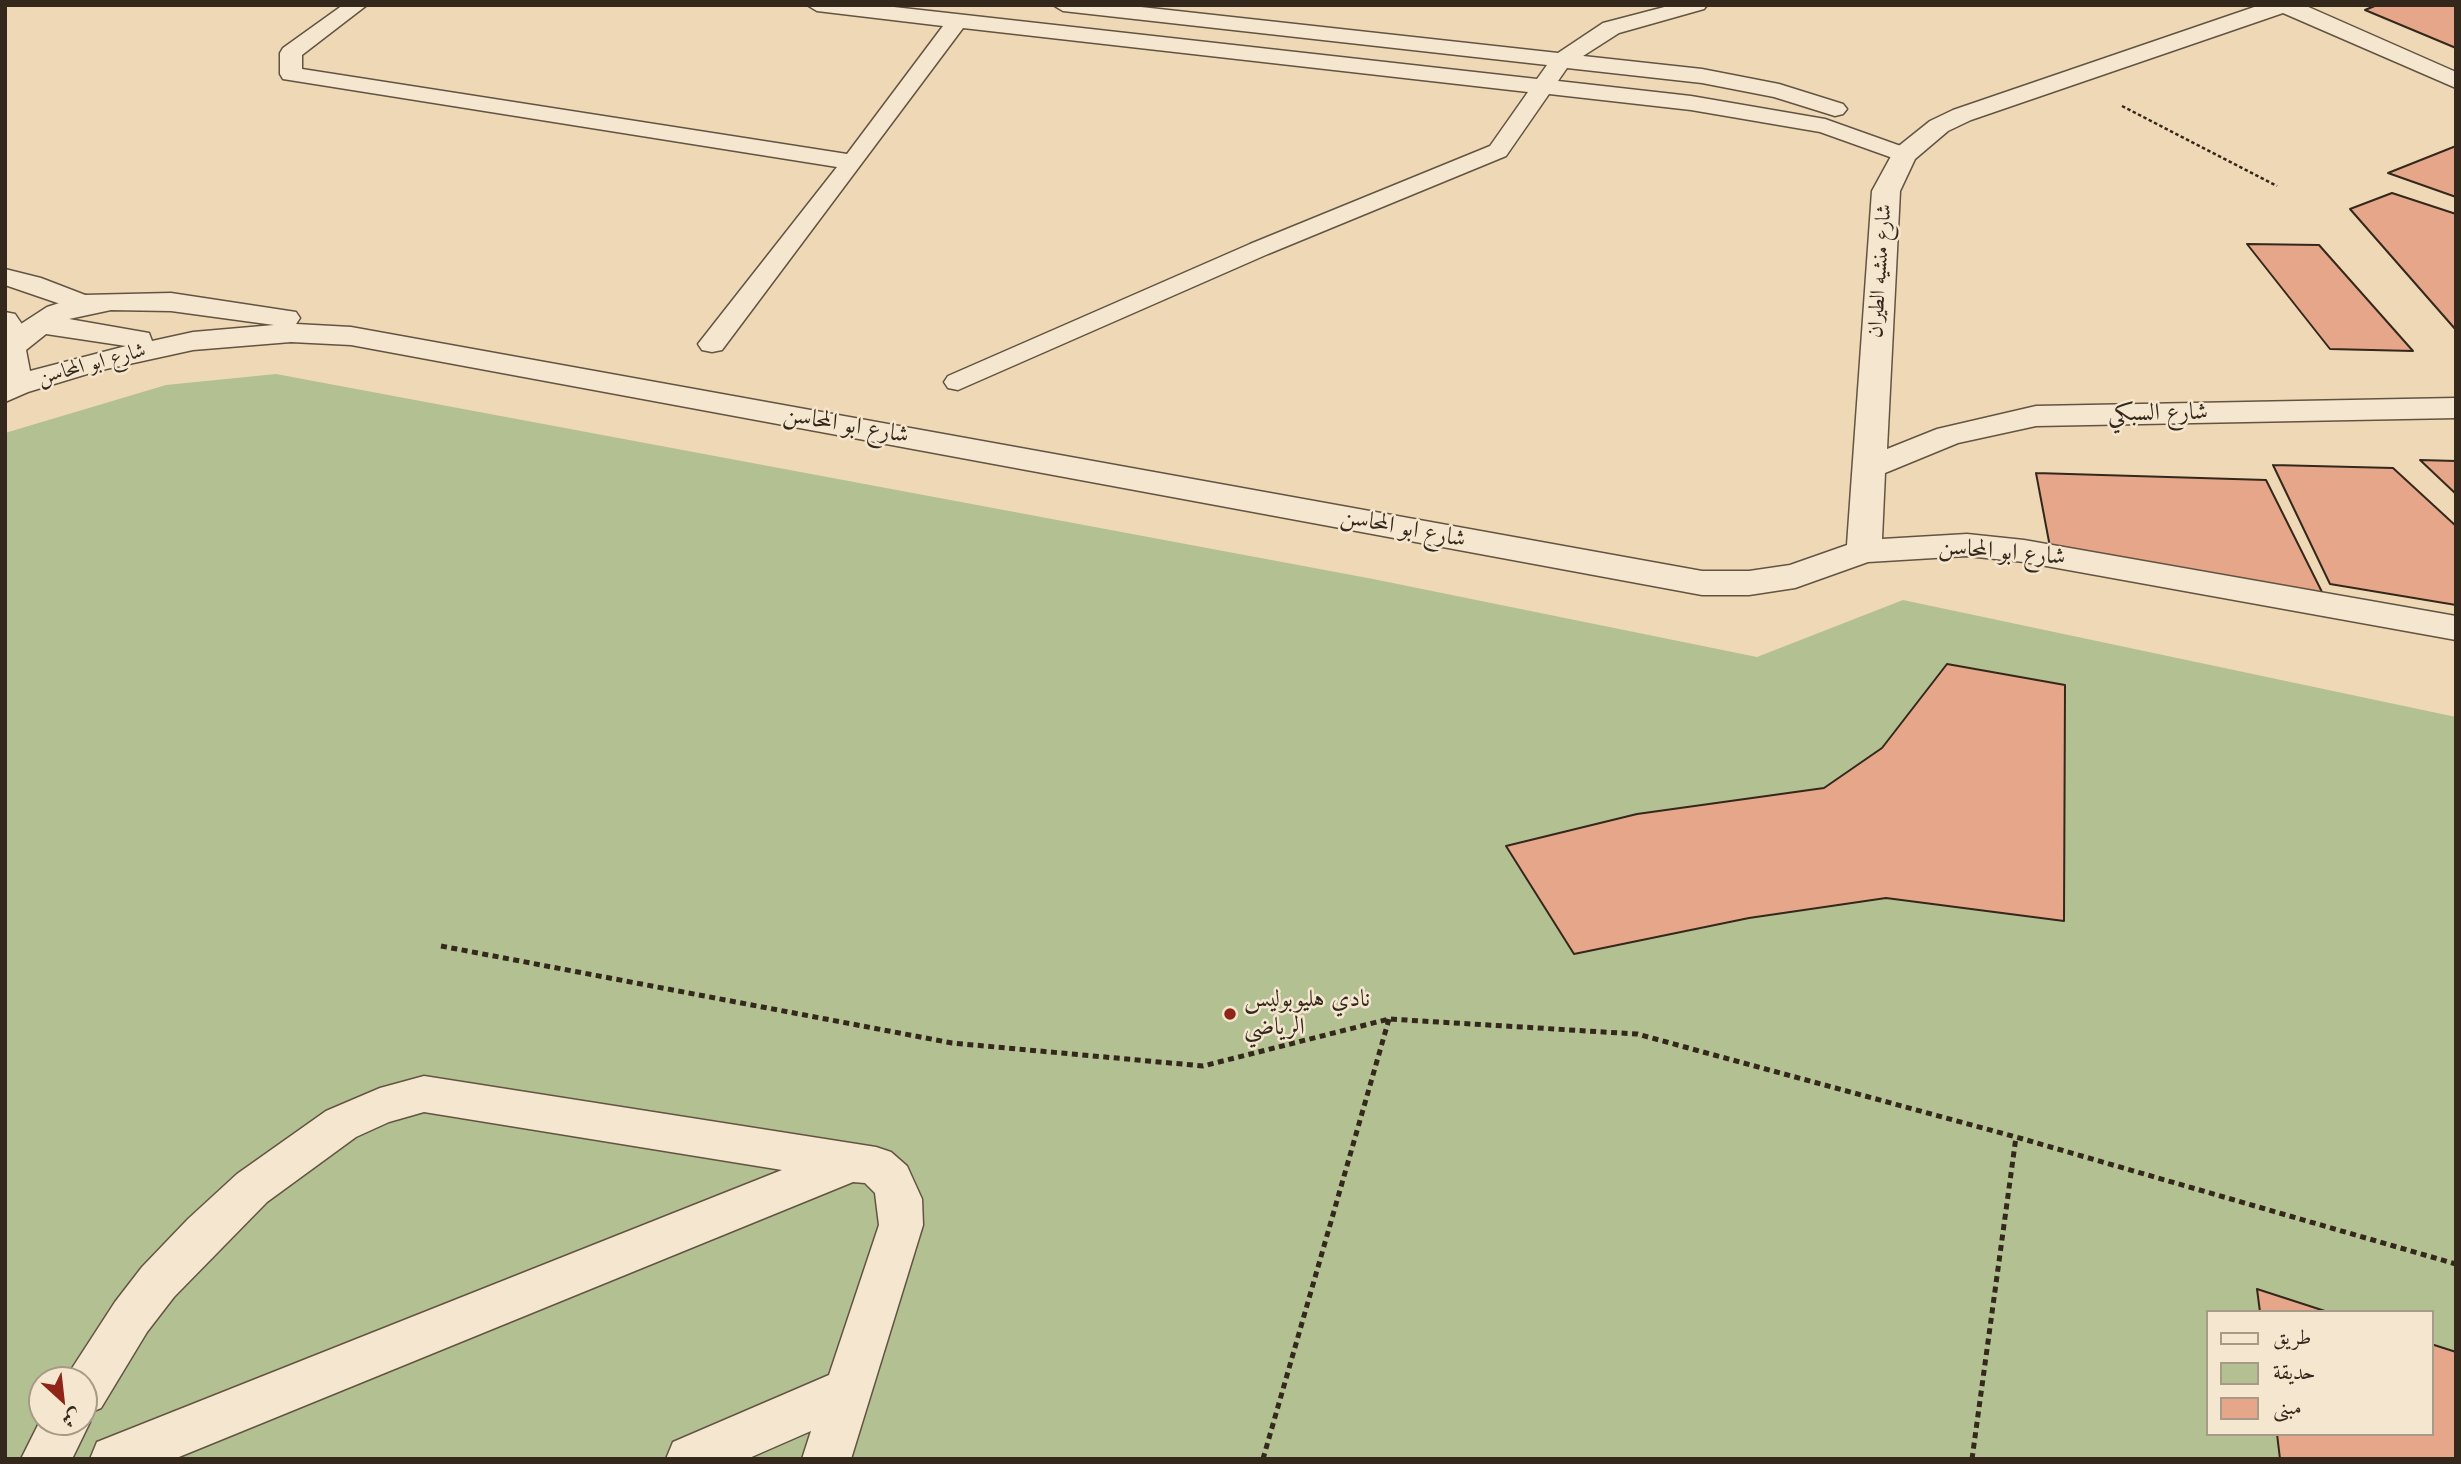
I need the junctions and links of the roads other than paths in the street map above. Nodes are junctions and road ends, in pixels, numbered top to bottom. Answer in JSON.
{"nodes":[{"id":1,"x":357,"y":5,"type":"edge"},
{"id":2,"x":817,"y":5,"type":"edge"},
{"id":3,"x":1063,"y":5,"type":"edge"},
{"id":4,"x":1697,"y":5,"type":"edge"},
{"id":5,"x":2284,"y":5,"type":"edge"},
{"id":6,"x":957,"y":21,"type":"junction"},
{"id":7,"x":1561,"y":61,"type":"junction"},
{"id":8,"x":2456,"y":81,"type":"edge"},
{"id":9,"x":1546,"y":85,"type":"junction"},
{"id":10,"x":1912,"y":147,"type":"junction"},
{"id":11,"x":853,"y":162,"type":"junction"},
{"id":12,"x":5,"y":277,"type":"edge"},
{"id":13,"x":170,"y":302,"type":"junction"},
{"id":14,"x":84,"y":304,"type":"junction"},
{"id":15,"x":351,"y":335,"type":"junction"},
{"id":16,"x":16,"y":337,"type":"edge"},
{"id":17,"x":712,"y":344,"type":"dead end"},
{"id":18,"x":132,"y":346,"type":"junction"},
{"id":19,"x":958,"y":382,"type":"dead end"},
{"id":20,"x":11,"y":389,"type":"edge"},
{"id":21,"x":2456,"y":408,"type":"edge"},
{"id":22,"x":1868,"y":468,"type":"junction"},
{"id":23,"x":1864,"y":551,"type":"junction"},
{"id":24,"x":2456,"y":628,"type":"edge"},
{"id":25,"x":850,"y":1163,"type":"junction"},
{"id":26,"x":98,"y":1370,"type":"edge"},
{"id":27,"x":851,"y":1389,"type":"junction"},
{"id":28,"x":58,"y":1436,"type":"edge"},
{"id":29,"x":45,"y":1459,"type":"edge"},
{"id":30,"x":114,"y":1459,"type":"edge"},
{"id":31,"x":690,"y":1459,"type":"edge"},
{"id":32,"x":826,"y":1459,"type":"edge"}],
"edges":[{"from":1,"to":11,"type":"lane"},
{"from":2,"to":6,"type":"lane"},
{"from":3,"to":7,"type":"lane"},
{"from":4,"to":7,"type":"lane"},
{"from":5,"to":8,"type":"street"},
{"from":5,"to":10,"type":"street"},
{"from":6,"to":9,"type":"lane"},
{"from":6,"to":11,"type":"lane"},
{"from":7,"to":9,"type":"lane"},
{"from":7,"to":10,"type":"lane"},
{"from":9,"to":10,"type":"lane"},
{"from":9,"to":19,"type":"lane"},
{"from":10,"to":22,"type":"street","name":"شارع منشيه الطيران"},
{"from":11,"to":17,"type":"lane"},
{"from":12,"to":14,"type":"lane"},
{"from":13,"to":14,"type":"street","name":"شارع ابو المحاسن"},
{"from":13,"to":15,"type":"street","name":"شارع ابو المحاسن"},
{"from":13,"to":18,"type":"street"},
{"from":14,"to":16,"type":"street","name":"شارع ابو المحاسن"},
{"from":15,"to":18,"type":"street","name":"شارع ابو المحاسن"},
{"from":15,"to":23,"type":"street","name":"شارع ابو المحاسن"},
{"from":16,"to":18,"type":"street"},
{"from":16,"to":20,"type":"street","name":"شارع ابو المحاسن"},
{"from":18,"to":20,"type":"street","name":"شارع ابو المحاسن"},
{"from":21,"to":22,"type":"street","name":"شارع السبكي"},
{"from":22,"to":23,"type":"street","name":"شارع منشيه الطيران"},
{"from":23,"to":24,"type":"street","name":"شارع ابو المحاسن"},
{"from":25,"to":26,"type":"lane"},
{"from":25,"to":27,"type":"lane"},
{"from":25,"to":30,"type":"lane"},
{"from":27,"to":31,"type":"lane"},
{"from":27,"to":32,"type":"lane"},
{"from":28,"to":29,"type":"lane"}]}
